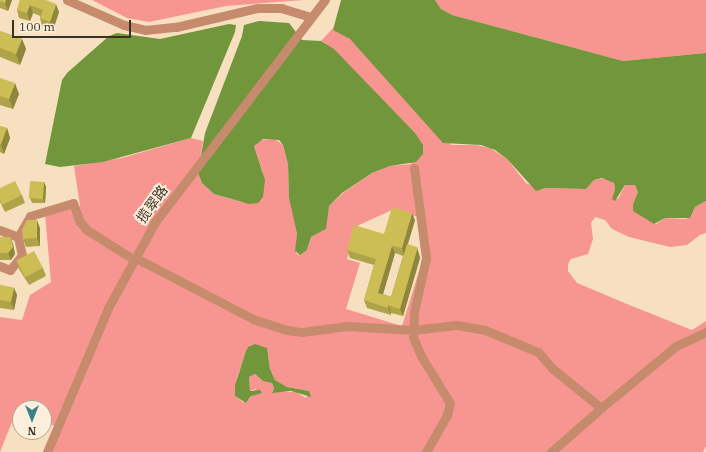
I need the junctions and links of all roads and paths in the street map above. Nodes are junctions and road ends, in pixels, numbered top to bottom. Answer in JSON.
{"nodes":[{"id":1,"x":67,"y":0,"type":"edge"},
{"id":2,"x":326,"y":0,"type":"edge"},
{"id":3,"x":311,"y":17,"type":"junction"},
{"id":4,"x":414,"y":168,"type":"dead end"},
{"id":5,"x":0,"y":230,"type":"edge"},
{"id":6,"x":18,"y":237,"type":"junction"},
{"id":7,"x":133,"y":258,"type":"junction"},
{"id":8,"x":0,"y":266,"type":"edge"},
{"id":9,"x":412,"y":330,"type":"junction"},
{"id":10,"x":706,"y":332,"type":"edge"},
{"id":11,"x":601,"y":408,"type":"junction"},
{"id":12,"x":48,"y":452,"type":"edge"},
{"id":13,"x":426,"y":452,"type":"edge"},
{"id":14,"x":551,"y":452,"type":"edge"}],
"edges":[{"from":1,"to":3,"type":"street"},
{"from":2,"to":3,"type":"street","name":"揽翠路"},
{"from":3,"to":7,"type":"street","name":"揽翠路"},
{"from":4,"to":9,"type":"street"},
{"from":5,"to":6,"type":"street"},
{"from":6,"to":7,"type":"street"},
{"from":6,"to":8,"type":"street"},
{"from":7,"to":9,"type":"street"},
{"from":7,"to":12,"type":"street","name":"揽翠路"},
{"from":9,"to":11,"type":"street"},
{"from":9,"to":13,"type":"street"},
{"from":10,"to":11,"type":"street"},
{"from":11,"to":14,"type":"street"}]}
